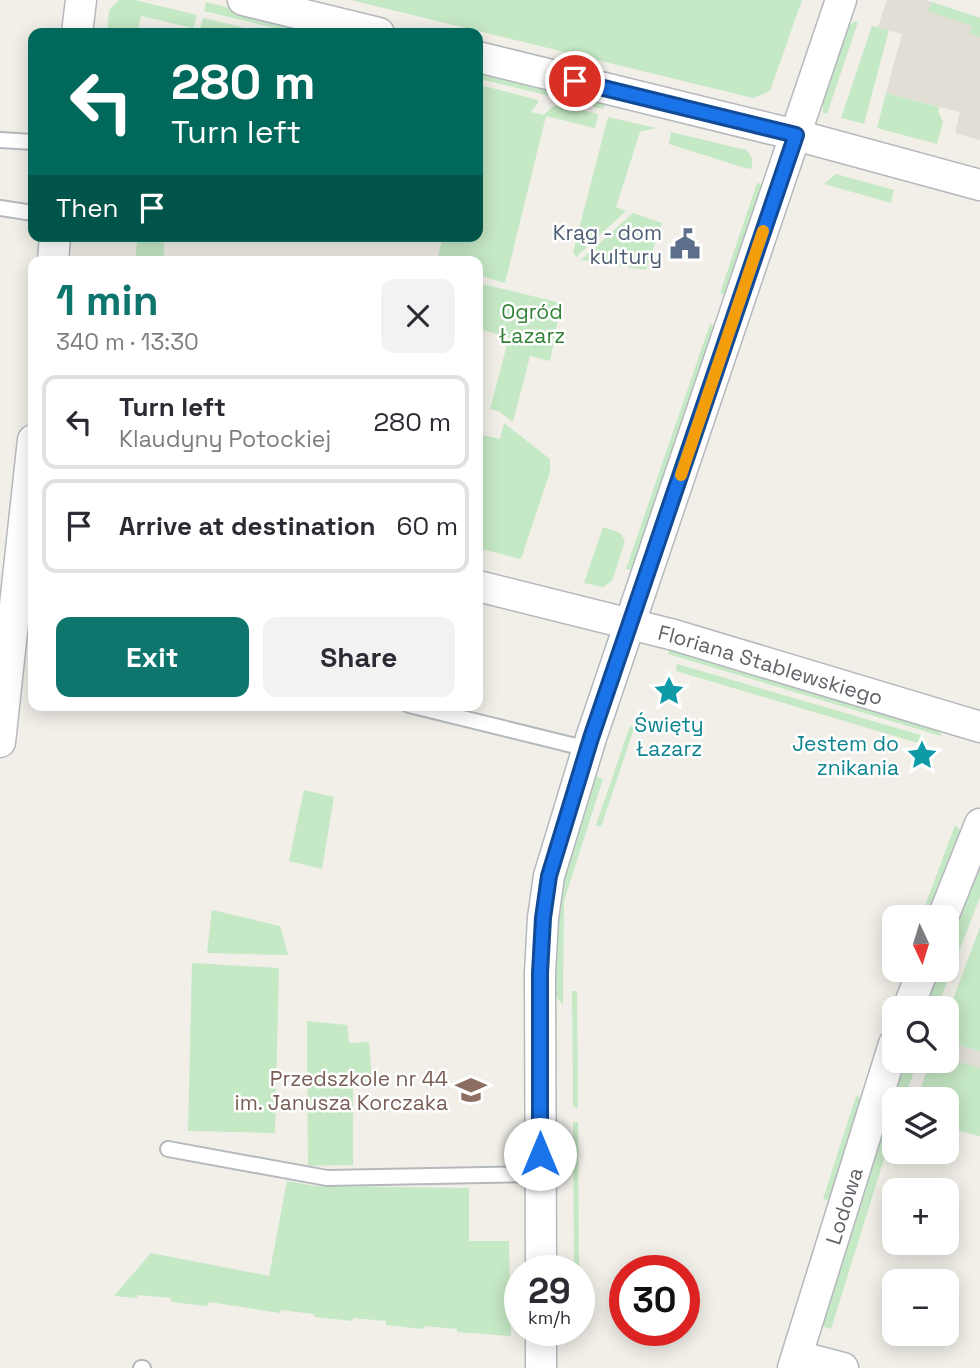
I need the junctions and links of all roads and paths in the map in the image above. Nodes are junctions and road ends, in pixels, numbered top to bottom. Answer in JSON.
{"nodes":[{"id":1,"x":81,"y":0,"type":"edge"},
{"id":2,"x":243,"y":0,"type":"edge"},
{"id":3,"x":841,"y":0,"type":"edge"},
{"id":4,"x":78,"y":28,"type":"edge"},
{"id":5,"x":358,"y":28,"type":"edge"},
{"id":6,"x":483,"y":58,"type":"edge"},
{"id":7,"x":796,"y":135,"type":"junction"},
{"id":8,"x":0,"y":140,"type":"edge"},
{"id":9,"x":28,"y":142,"type":"edge"},
{"id":10,"x":980,"y":185,"type":"edge"},
{"id":11,"x":0,"y":208,"type":"edge"},
{"id":12,"x":28,"y":212,"type":"edge"},
{"id":13,"x":28,"y":507,"type":"edge"},
{"id":14,"x":483,"y":587,"type":"edge"},
{"id":15,"x":630,"y":624,"type":"junction"},
{"id":16,"x":434,"y":711,"type":"edge"},
{"id":17,"x":980,"y":727,"type":"edge"},
{"id":18,"x":0,"y":742,"type":"edge"},
{"id":19,"x":588,"y":749,"type":"junction"},
{"id":20,"x":980,"y":824,"type":"edge"},
{"id":21,"x":948,"y":905,"type":"edge"},
{"id":22,"x":885,"y":1073,"type":"edge"},
{"id":23,"x":168,"y":1149,"type":"dead end"},
{"id":24,"x":540,"y":1174,"type":"junction"},
{"id":25,"x":541,"y":1255,"type":"edge"},
{"id":26,"x":541,"y":1346,"type":"edge"},
{"id":27,"x":795,"y":1362,"type":"edge"},
{"id":28,"x":541,"y":1368,"type":"edge"},
{"id":29,"x":843,"y":1368,"type":"edge"}],
"edges":[{"from":1,"to":4,"type":"street"},
{"from":2,"to":5,"type":"street"},
{"from":3,"to":7,"type":"street"},
{"from":6,"to":7,"type":"street"},
{"from":7,"to":10,"type":"street"},
{"from":7,"to":15,"type":"street"},
{"from":8,"to":9,"type":"lane"},
{"from":11,"to":12,"type":"lane"},
{"from":13,"to":18,"type":"street"},
{"from":14,"to":15,"type":"street","name":"Floriana Stablewskiego"},
{"from":15,"to":17,"type":"street","name":"Floriana Stablewskiego"},
{"from":15,"to":19,"type":"street"},
{"from":16,"to":19,"type":"lane"},
{"from":19,"to":24,"type":"street"},
{"from":20,"to":21,"type":"street"},
{"from":22,"to":27,"type":"street","name":"Lodowa"},
{"from":23,"to":24,"type":"lane"},
{"from":24,"to":25,"type":"street"},
{"from":26,"to":28,"type":"street"},
{"from":27,"to":29,"type":"street"}]}
